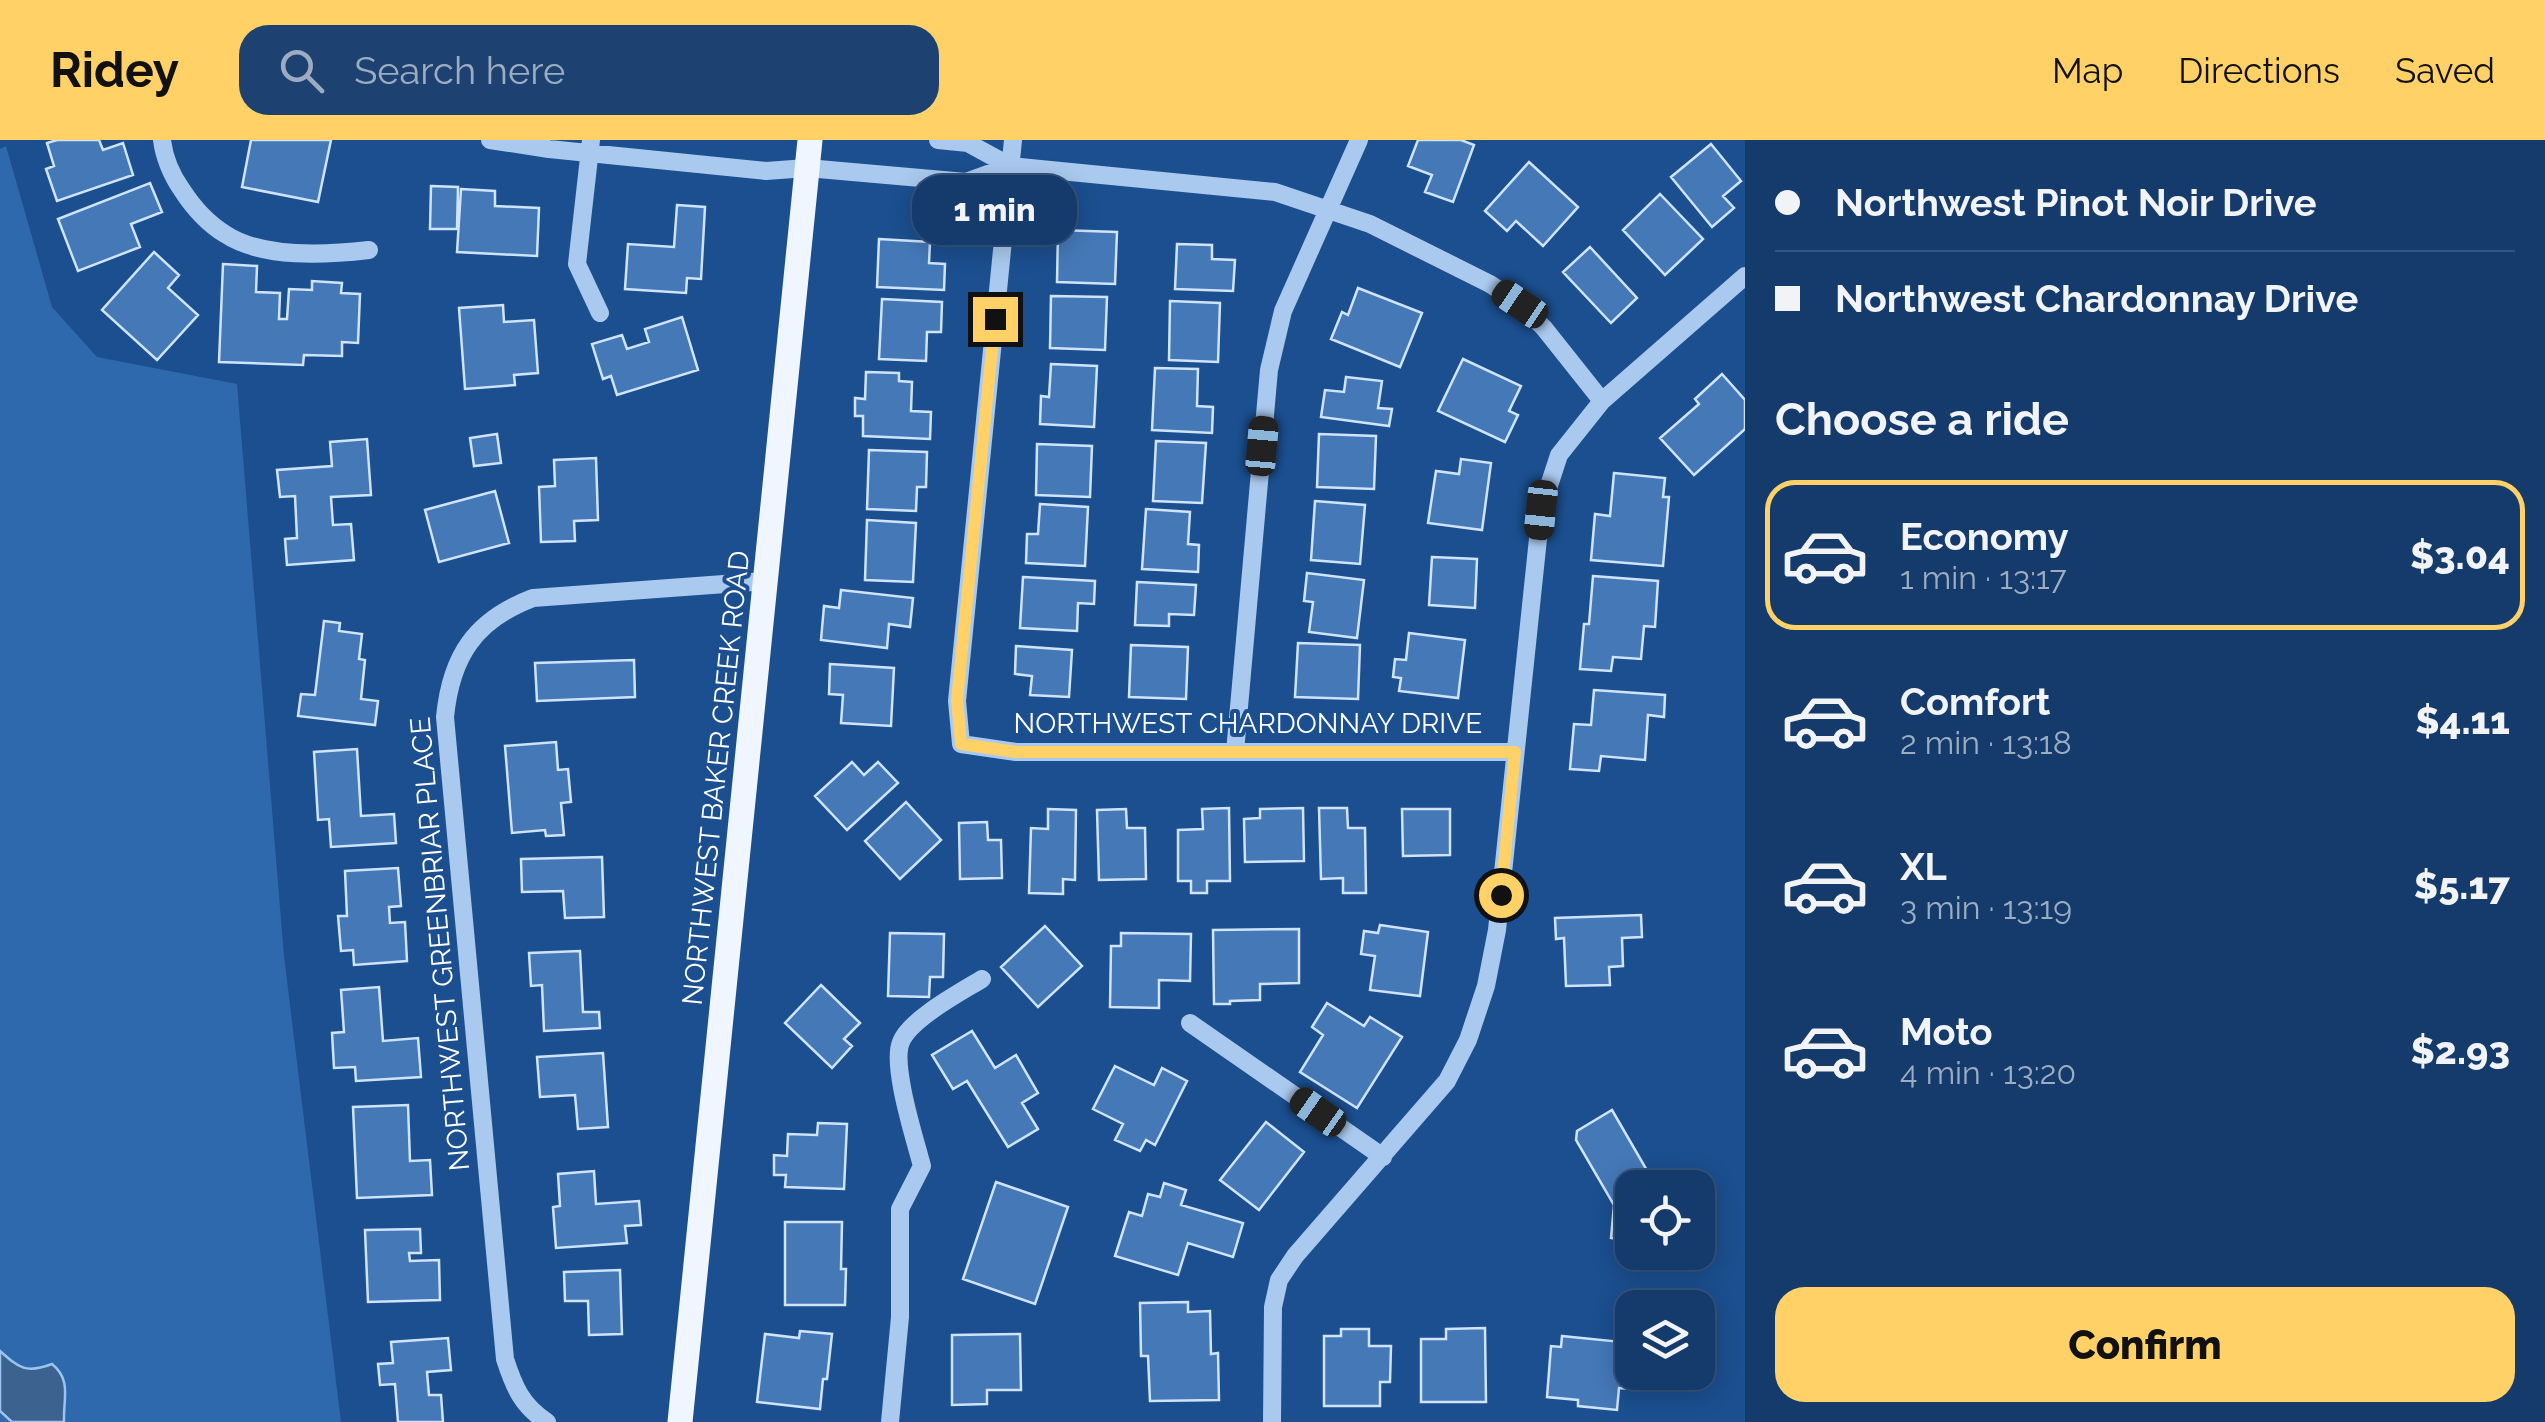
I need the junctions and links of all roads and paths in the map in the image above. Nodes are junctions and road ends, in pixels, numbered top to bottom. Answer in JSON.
{"nodes":[{"id":1,"x":162,"y":140,"type":"edge"},
{"id":2,"x":490,"y":140,"type":"edge"},
{"id":3,"x":810,"y":140,"type":"edge"},
{"id":4,"x":938,"y":140,"type":"edge"},
{"id":5,"x":1013,"y":140,"type":"edge"},
{"id":6,"x":1359,"y":140,"type":"edge"},
{"id":7,"x":590,"y":147,"type":"edge"},
{"id":8,"x":1010,"y":166,"type":"junction"},
{"id":9,"x":807,"y":168,"type":"junction"},
{"id":10,"x":1328,"y":209,"type":"junction"},
{"id":11,"x":369,"y":250,"type":"dead end"},
{"id":12,"x":1745,"y":276,"type":"edge"},
{"id":13,"x":600,"y":313,"type":"dead end"},
{"id":14,"x":1602,"y":400,"type":"junction"},
{"id":15,"x":766,"y":581,"type":"junction"},
{"id":16,"x":1234,"y":752,"type":"junction"},
{"id":17,"x":1515,"y":752,"type":"junction"},
{"id":18,"x":982,"y":980,"type":"dead end"},
{"id":19,"x":1190,"y":1022,"type":"dead end"},
{"id":20,"x":1383,"y":1157,"type":"junction"},
{"id":21,"x":548,"y":1422,"type":"edge"},
{"id":22,"x":680,"y":1422,"type":"edge"},
{"id":23,"x":890,"y":1422,"type":"edge"},
{"id":24,"x":1272,"y":1422,"type":"edge"}],
"edges":[{"from":1,"to":11,"type":"street"},
{"from":2,"to":7,"type":"street"},
{"from":3,"to":9,"type":"main road","name":"NORTHWEST BAKER CREEK ROAD"},
{"from":4,"to":8,"type":"street"},
{"from":5,"to":8,"type":"street"},
{"from":6,"to":10,"type":"street"},
{"from":7,"to":9,"type":"street"},
{"from":7,"to":13,"type":"street"},
{"from":8,"to":9,"type":"street"},
{"from":8,"to":10,"type":"street"},
{"from":8,"to":16,"type":"street","name":"NORTHWEST CHARDONNAY DRIVE"},
{"from":9,"to":15,"type":"main road","name":"NORTHWEST BAKER CREEK ROAD"},
{"from":10,"to":14,"type":"street"},
{"from":10,"to":16,"type":"street"},
{"from":12,"to":14,"type":"street"},
{"from":14,"to":17,"type":"street"},
{"from":15,"to":21,"type":"street","name":"NORTHWEST GREENBRIAR PLACE"},
{"from":15,"to":22,"type":"main road","name":"NORTHWEST BAKER CREEK ROAD"},
{"from":16,"to":17,"type":"street","name":"NORTHWEST CHARDONNAY DRIVE"},
{"from":17,"to":20,"type":"street"},
{"from":18,"to":23,"type":"street"},
{"from":19,"to":20,"type":"street"},
{"from":20,"to":24,"type":"street"}]}
